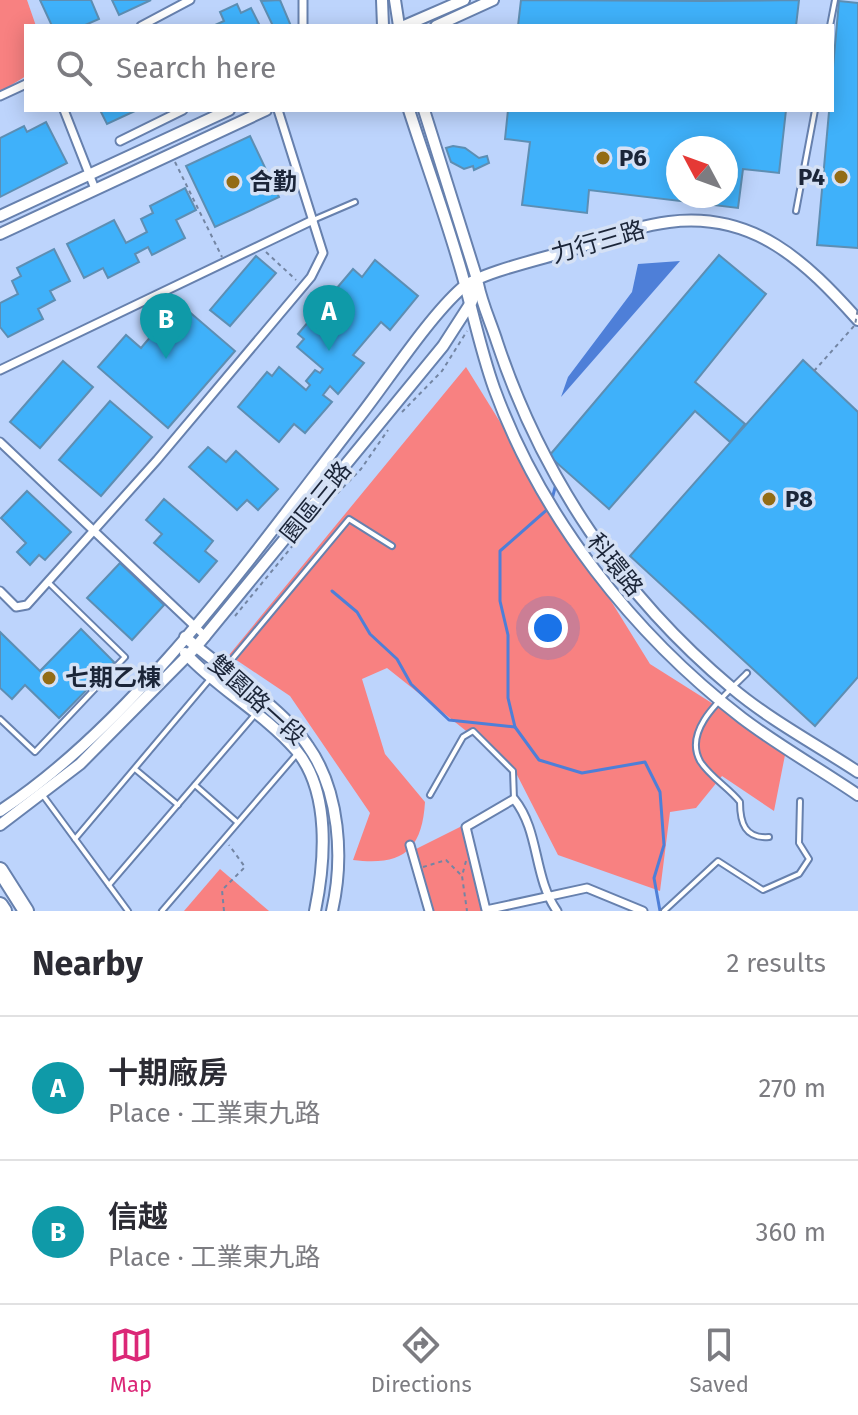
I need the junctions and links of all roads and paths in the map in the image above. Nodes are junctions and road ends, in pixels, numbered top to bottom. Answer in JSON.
{"nodes":[{"id":1,"x":190,"y":0,"type":"edge"},
{"id":2,"x":303,"y":0,"type":"edge"},
{"id":3,"x":382,"y":0,"type":"edge"},
{"id":4,"x":395,"y":0,"type":"edge"},
{"id":5,"x":464,"y":0,"type":"edge"},
{"id":6,"x":493,"y":0,"type":"edge"},
{"id":7,"x":835,"y":0,"type":"edge"},
{"id":8,"x":145,"y":24,"type":"edge"},
{"id":9,"x":303,"y":24,"type":"edge"},
{"id":10,"x":383,"y":24,"type":"edge"},
{"id":11,"x":401,"y":24,"type":"edge"},
{"id":12,"x":406,"y":24,"type":"edge"},
{"id":13,"x":440,"y":24,"type":"edge"},
{"id":14,"x":830,"y":24,"type":"edge"},
{"id":15,"x":24,"y":85,"type":"edge"},
{"id":16,"x":0,"y":96,"type":"edge"},
{"id":17,"x":65,"y":112,"type":"edge"},
{"id":18,"x":179,"y":112,"type":"edge"},
{"id":19,"x":225,"y":112,"type":"edge"},
{"id":20,"x":262,"y":112,"type":"edge"},
{"id":21,"x":279,"y":112,"type":"edge"},
{"id":22,"x":410,"y":112,"type":"edge"},
{"id":23,"x":425,"y":112,"type":"edge"},
{"id":24,"x":815,"y":112,"type":"edge"},
{"id":25,"x":120,"y":141,"type":"dead end"},
{"id":26,"x":171,"y":154,"type":"junction"},
{"id":27,"x":90,"y":175,"type":"junction"},
{"id":28,"x":95,"y":189,"type":"junction"},
{"id":29,"x":355,"y":202,"type":"dead end"},
{"id":30,"x":796,"y":211,"type":"dead end"},
{"id":31,"x":0,"y":216,"type":"edge"},
{"id":32,"x":313,"y":220,"type":"junction"},
{"id":33,"x":0,"y":234,"type":"edge"},
{"id":34,"x":259,"y":246,"type":"junction"},
{"id":35,"x":225,"y":262,"type":"junction"},
{"id":36,"x":497,"y":274,"type":"junction"},
{"id":37,"x":477,"y":279,"type":"junction"},
{"id":38,"x":465,"y":285,"type":"junction"},
{"id":39,"x":304,"y":287,"type":"junction"},
{"id":40,"x":474,"y":301,"type":"junction"},
{"id":41,"x":858,"y":308,"type":"edge"},
{"id":42,"x":858,"y":320,"type":"edge"},
{"id":43,"x":468,"y":329,"type":"junction"},
{"id":44,"x":0,"y":370,"type":"edge"},
{"id":45,"x":814,"y":371,"type":"dead end"},
{"id":46,"x":401,"y":413,"type":"dead end"},
{"id":47,"x":393,"y":422,"type":"dead end"},
{"id":48,"x":0,"y":442,"type":"edge"},
{"id":49,"x":94,"y":532,"type":"junction"},
{"id":50,"x":392,"y":546,"type":"dead end"},
{"id":51,"x":47,"y":582,"type":"junction"},
{"id":52,"x":0,"y":591,"type":"edge"},
{"id":53,"x":233,"y":618,"type":"dead end"},
{"id":54,"x":195,"y":624,"type":"junction"},
{"id":55,"x":206,"y":637,"type":"junction"},
{"id":56,"x":181,"y":641,"type":"junction"},
{"id":57,"x":196,"y":647,"type":"junction"},
{"id":58,"x":187,"y":656,"type":"junction"},
{"id":59,"x":224,"y":670,"type":"junction"},
{"id":60,"x":747,"y":673,"type":"dead end"},
{"id":61,"x":212,"y":677,"type":"junction"},
{"id":62,"x":733,"y":688,"type":"junction"},
{"id":63,"x":721,"y":700,"type":"junction"},
{"id":64,"x":264,"y":704,"type":"junction"},
{"id":65,"x":255,"y":714,"type":"junction"},
{"id":66,"x":0,"y":719,"type":"edge"},
{"id":67,"x":298,"y":752,"type":"junction"},
{"id":68,"x":135,"y":769,"type":"junction"},
{"id":69,"x":858,"y":772,"type":"edge"},
{"id":70,"x":195,"y":785,"type":"junction"},
{"id":71,"x":42,"y":794,"type":"junction"},
{"id":72,"x":430,"y":795,"type":"dead end"},
{"id":73,"x":858,"y":795,"type":"edge"},
{"id":74,"x":514,"y":799,"type":"junction"},
{"id":75,"x":800,"y":801,"type":"dead end"},
{"id":76,"x":178,"y":805,"type":"junction"},
{"id":77,"x":7,"y":811,"type":"edge"},
{"id":78,"x":237,"y":822,"type":"junction"},
{"id":79,"x":0,"y":825,"type":"edge"},
{"id":80,"x":224,"y":837,"type":"junction"},
{"id":81,"x":769,"y":837,"type":"dead end"},
{"id":82,"x":75,"y":839,"type":"junction"},
{"id":83,"x":470,"y":844,"type":"junction"},
{"id":84,"x":410,"y":845,"type":"dead end"},
{"id":85,"x":417,"y":869,"type":"junction"},
{"id":86,"x":0,"y":870,"type":"edge"},
{"id":87,"x":462,"y":876,"type":"junction"},
{"id":88,"x":109,"y":885,"type":"junction"},
{"id":89,"x":546,"y":896,"type":"junction"},
{"id":90,"x":0,"y":905,"type":"edge"},
{"id":91,"x":4,"y":911,"type":"edge"},
{"id":92,"x":26,"y":911,"type":"edge"},
{"id":93,"x":128,"y":911,"type":"edge"},
{"id":94,"x":162,"y":911,"type":"edge"},
{"id":95,"x":224,"y":911,"type":"edge"},
{"id":96,"x":315,"y":911,"type":"edge"},
{"id":97,"x":332,"y":911,"type":"edge"},
{"id":98,"x":429,"y":911,"type":"edge"},
{"id":99,"x":467,"y":911,"type":"edge"},
{"id":100,"x":557,"y":911,"type":"edge"},
{"id":101,"x":643,"y":911,"type":"edge"},
{"id":102,"x":664,"y":911,"type":"edge"}],
"edges":[{"from":1,"to":8,"type":"street"},
{"from":2,"to":9,"type":"street"},
{"from":3,"to":10,"type":"street"},
{"from":4,"to":11,"type":"street"},
{"from":5,"to":12,"type":"street"},
{"from":6,"to":13,"type":"street"},
{"from":7,"to":14,"type":"lane"},
{"from":15,"to":16,"type":"street"},
{"from":17,"to":27,"type":"street"},
{"from":18,"to":25,"type":"street"},
{"from":19,"to":27,"type":"street"},
{"from":20,"to":26,"type":"street"},
{"from":21,"to":32,"type":"street"},
{"from":22,"to":38,"type":"street"},
{"from":23,"to":37,"type":"street"},
{"from":24,"to":30,"type":"lane"},
{"from":26,"to":28,"type":"street"},
{"from":26,"to":35,"type":"path"},
{"from":27,"to":28,"type":"street"},
{"from":27,"to":31,"type":"street"},
{"from":28,"to":33,"type":"street"},
{"from":29,"to":32,"type":"lane"},
{"from":32,"to":34,"type":"street"},
{"from":32,"to":39,"type":"street"},
{"from":34,"to":35,"type":"street"},
{"from":34,"to":39,"type":"path"},
{"from":35,"to":44,"type":"street"},
{"from":36,"to":37,"type":"street","name":"力行三路"},
{"from":36,"to":40,"type":"street"},
{"from":36,"to":42,"type":"street","name":"力行三路"},
{"from":37,"to":38,"type":"street","name":"力行三路"},
{"from":37,"to":40,"type":"street","name":"科環路"},
{"from":38,"to":40,"type":"street","name":"科環路"},
{"from":38,"to":54,"type":"street","name":"園區三路"},
{"from":39,"to":49,"type":"street"},
{"from":40,"to":43,"type":"street","name":"園區三路"},
{"from":40,"to":43,"type":"street","name":"科環路"},
{"from":40,"to":62,"type":"street","name":"科環路"},
{"from":41,"to":45,"type":"path","bridge":true},
{"from":43,"to":46,"type":"path"},
{"from":43,"to":55,"type":"street","name":"園區三路"},
{"from":43,"to":63,"type":"street","name":"科環路"},
{"from":47,"to":53,"type":"path"},
{"from":48,"to":49,"type":"street"},
{"from":49,"to":51,"type":"street"},
{"from":49,"to":54,"type":"street"},
{"from":50,"to":59,"type":"lane"},
{"from":51,"to":52,"type":"street"},
{"from":51,"to":66,"type":"lane"},
{"from":54,"to":55,"type":"street"},
{"from":54,"to":56,"type":"street","name":"園區三路"},
{"from":55,"to":57,"type":"street","name":"園區三路"},
{"from":56,"to":57,"type":"street","name":"雙園路一段"},
{"from":56,"to":58,"type":"street","name":"雙園路一段"},
{"from":56,"to":77,"type":"street","name":"園區三路"},
{"from":57,"to":58,"type":"street","name":"園區三路"},
{"from":57,"to":59,"type":"street","name":"雙園路一段"},
{"from":58,"to":61,"type":"street","name":"雙園路一段"},
{"from":58,"to":71,"type":"street","name":"園區三路"},
{"from":59,"to":64,"type":"street","name":"雙園路一段"},
{"from":60,"to":62,"type":"lane"},
{"from":61,"to":65,"type":"street","name":"雙園路一段"},
{"from":61,"to":68,"type":"lane"},
{"from":62,"to":63,"type":"lane"},
{"from":62,"to":69,"type":"street","name":"科環路"},
{"from":63,"to":73,"type":"street","name":"科環路"},
{"from":63,"to":81,"type":"lane"},
{"from":64,"to":65,"type":"lane"},
{"from":64,"to":97,"type":"street","name":"雙園路一段"},
{"from":65,"to":67,"type":"street","name":"雙園路一段"},
{"from":65,"to":70,"type":"lane"},
{"from":67,"to":78,"type":"lane"},
{"from":67,"to":96,"type":"street","name":"雙園路一段"},
{"from":68,"to":76,"type":"lane"},
{"from":68,"to":82,"type":"lane"},
{"from":70,"to":76,"type":"lane"},
{"from":70,"to":78,"type":"lane"},
{"from":71,"to":77,"type":"street","name":"園區三路"},
{"from":71,"to":82,"type":"lane"},
{"from":72,"to":74,"type":"lane"},
{"from":74,"to":83,"type":"street"},
{"from":74,"to":89,"type":"street"},
{"from":75,"to":102,"type":"lane"},
{"from":76,"to":88,"type":"lane"},
{"from":77,"to":79,"type":"street","name":"園區三路"},
{"from":78,"to":80,"type":"lane"},
{"from":80,"to":94,"type":"lane"},
{"from":80,"to":95,"type":"path"},
{"from":82,"to":88,"type":"lane"},
{"from":83,"to":87,"type":"path"},
{"from":83,"to":89,"type":"street"},
{"from":84,"to":85,"type":"street"},
{"from":85,"to":87,"type":"path"},
{"from":85,"to":98,"type":"street"},
{"from":86,"to":92,"type":"highway"},
{"from":87,"to":99,"type":"path"},
{"from":88,"to":93,"type":"lane"},
{"from":89,"to":100,"type":"street"},
{"from":89,"to":101,"type":"street"},
{"from":90,"to":91,"type":"highway"}]}
